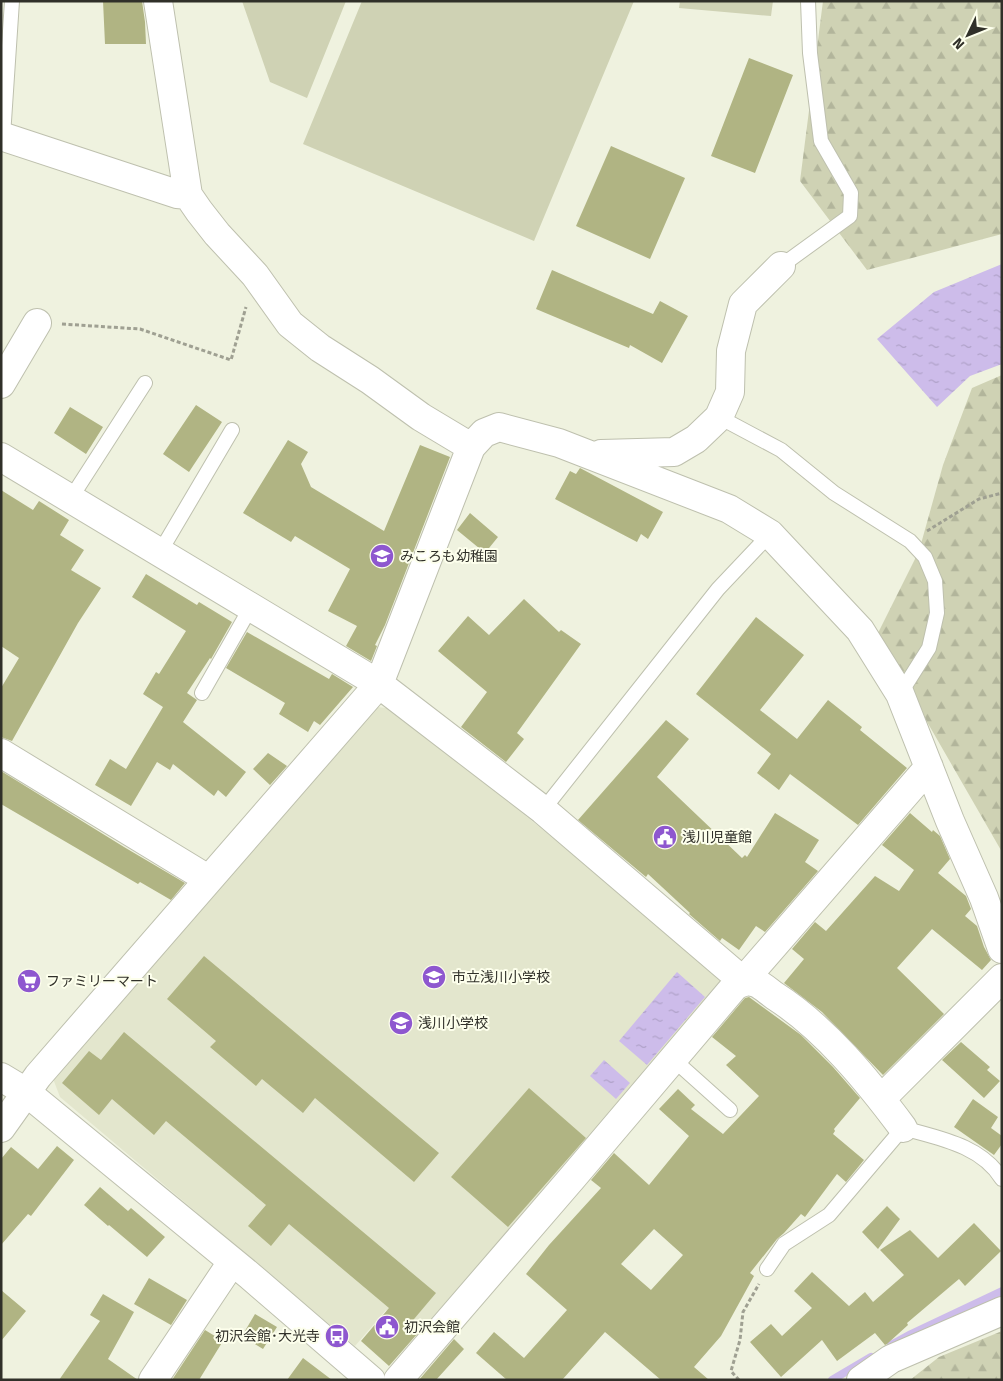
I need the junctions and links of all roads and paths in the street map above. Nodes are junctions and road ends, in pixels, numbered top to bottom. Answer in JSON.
{"nodes":[{"id":1,"x":12,"y":1,"type":"edge"},
{"id":2,"x":158,"y":1,"type":"edge"},
{"id":3,"x":808,"y":1,"type":"edge"},
{"id":4,"x":2,"y":136,"type":"edge"},
{"id":5,"x":188,"y":195,"type":"junction"},
{"id":6,"x":781,"y":266,"type":"joint"},
{"id":7,"x":256,"y":275,"type":"junction"},
{"id":8,"x":37,"y":323,"type":"joint"},
{"id":9,"x":145,"y":383,"type":"dead end"},
{"id":10,"x":1,"y":384,"type":"edge"},
{"id":11,"x":719,"y":418,"type":"junction"},
{"id":12,"x":232,"y":430,"type":"dead end"},
{"id":13,"x":471,"y":447,"type":"junction"},
{"id":14,"x":587,"y":454,"type":"junction"},
{"id":15,"x":1,"y":457,"type":"edge"},
{"id":16,"x":1002,"y":493,"type":"edge"},
{"id":17,"x":71,"y":498,"type":"junction"},
{"id":18,"x":770,"y":534,"type":"junction"},
{"id":19,"x":910,"y":541,"type":"junction"},
{"id":20,"x":160,"y":552,"type":"junction"},
{"id":21,"x":251,"y":607,"type":"junction"},
{"id":22,"x":379,"y":684,"type":"junction"},
{"id":23,"x":202,"y":693,"type":"dead end"},
{"id":24,"x":900,"y":694,"type":"junction"},
{"id":25,"x":1,"y":753,"type":"edge"},
{"id":26,"x":928,"y":767,"type":"junction"},
{"id":27,"x":543,"y":810,"type":"junction"},
{"id":28,"x":208,"y":879,"type":"junction"},
{"id":29,"x":1002,"y":949,"type":"edge"},
{"id":30,"x":1002,"y":978,"type":"edge"},
{"id":31,"x":743,"y":981,"type":"junction"},
{"id":32,"x":673,"y":1059,"type":"junction"},
{"id":33,"x":1,"y":1077,"type":"edge"},
{"id":34,"x":26,"y":1092,"type":"junction"},
{"id":35,"x":881,"y":1099,"type":"junction"},
{"id":36,"x":730,"y":1110,"type":"dead end"},
{"id":37,"x":1,"y":1128,"type":"edge"},
{"id":38,"x":903,"y":1128,"type":"junction"},
{"id":39,"x":1002,"y":1179,"type":"edge"},
{"id":40,"x":232,"y":1262,"type":"junction"},
{"id":41,"x":767,"y":1269,"type":"joint"},
{"id":42,"x":1002,"y":1311,"type":"edge"},
{"id":43,"x":153,"y":1380,"type":"edge"},
{"id":44,"x":370,"y":1380,"type":"edge"},
{"id":45,"x":398,"y":1380,"type":"edge"},
{"id":46,"x":739,"y":1380,"type":"edge"},
{"id":47,"x":861,"y":1380,"type":"edge"}],
"edges":[{"from":1,"to":4,"type":"lane"},
{"from":2,"to":5,"type":"street"},
{"from":3,"to":6,"type":"lane"},
{"from":4,"to":5,"type":"street"},
{"from":5,"to":7,"type":"street"},
{"from":6,"to":11,"type":"street"},
{"from":7,"to":8,"type":"path"},
{"from":7,"to":13,"type":"street"},
{"from":8,"to":10,"type":"street"},
{"from":9,"to":17,"type":"lane"},
{"from":11,"to":14,"type":"street"},
{"from":11,"to":19,"type":"lane"},
{"from":12,"to":20,"type":"lane"},
{"from":13,"to":14,"type":"street"},
{"from":13,"to":22,"type":"street"},
{"from":14,"to":18,"type":"street"},
{"from":15,"to":17,"type":"street"},
{"from":16,"to":19,"type":"path"},
{"from":17,"to":20,"type":"street"},
{"from":18,"to":24,"type":"street"},
{"from":18,"to":27,"type":"lane"},
{"from":19,"to":24,"type":"lane"},
{"from":20,"to":21,"type":"street"},
{"from":21,"to":22,"type":"street"},
{"from":21,"to":23,"type":"lane"},
{"from":22,"to":27,"type":"street"},
{"from":22,"to":28,"type":"street"},
{"from":24,"to":26,"type":"street"},
{"from":25,"to":28,"type":"street"},
{"from":26,"to":29,"type":"street"},
{"from":26,"to":31,"type":"street"},
{"from":27,"to":31,"type":"street"},
{"from":28,"to":34,"type":"street"},
{"from":30,"to":35,"type":"street"},
{"from":31,"to":32,"type":"street"},
{"from":31,"to":35,"type":"street"},
{"from":32,"to":36,"type":"lane"},
{"from":32,"to":45,"type":"street"},
{"from":33,"to":34,"type":"street"},
{"from":34,"to":37,"type":"street"},
{"from":34,"to":40,"type":"street"},
{"from":35,"to":38,"type":"street"},
{"from":38,"to":39,"type":"lane"},
{"from":38,"to":41,"type":"lane"},
{"from":40,"to":43,"type":"street"},
{"from":40,"to":44,"type":"street"},
{"from":41,"to":46,"type":"path"},
{"from":42,"to":47,"type":"street"}]}
